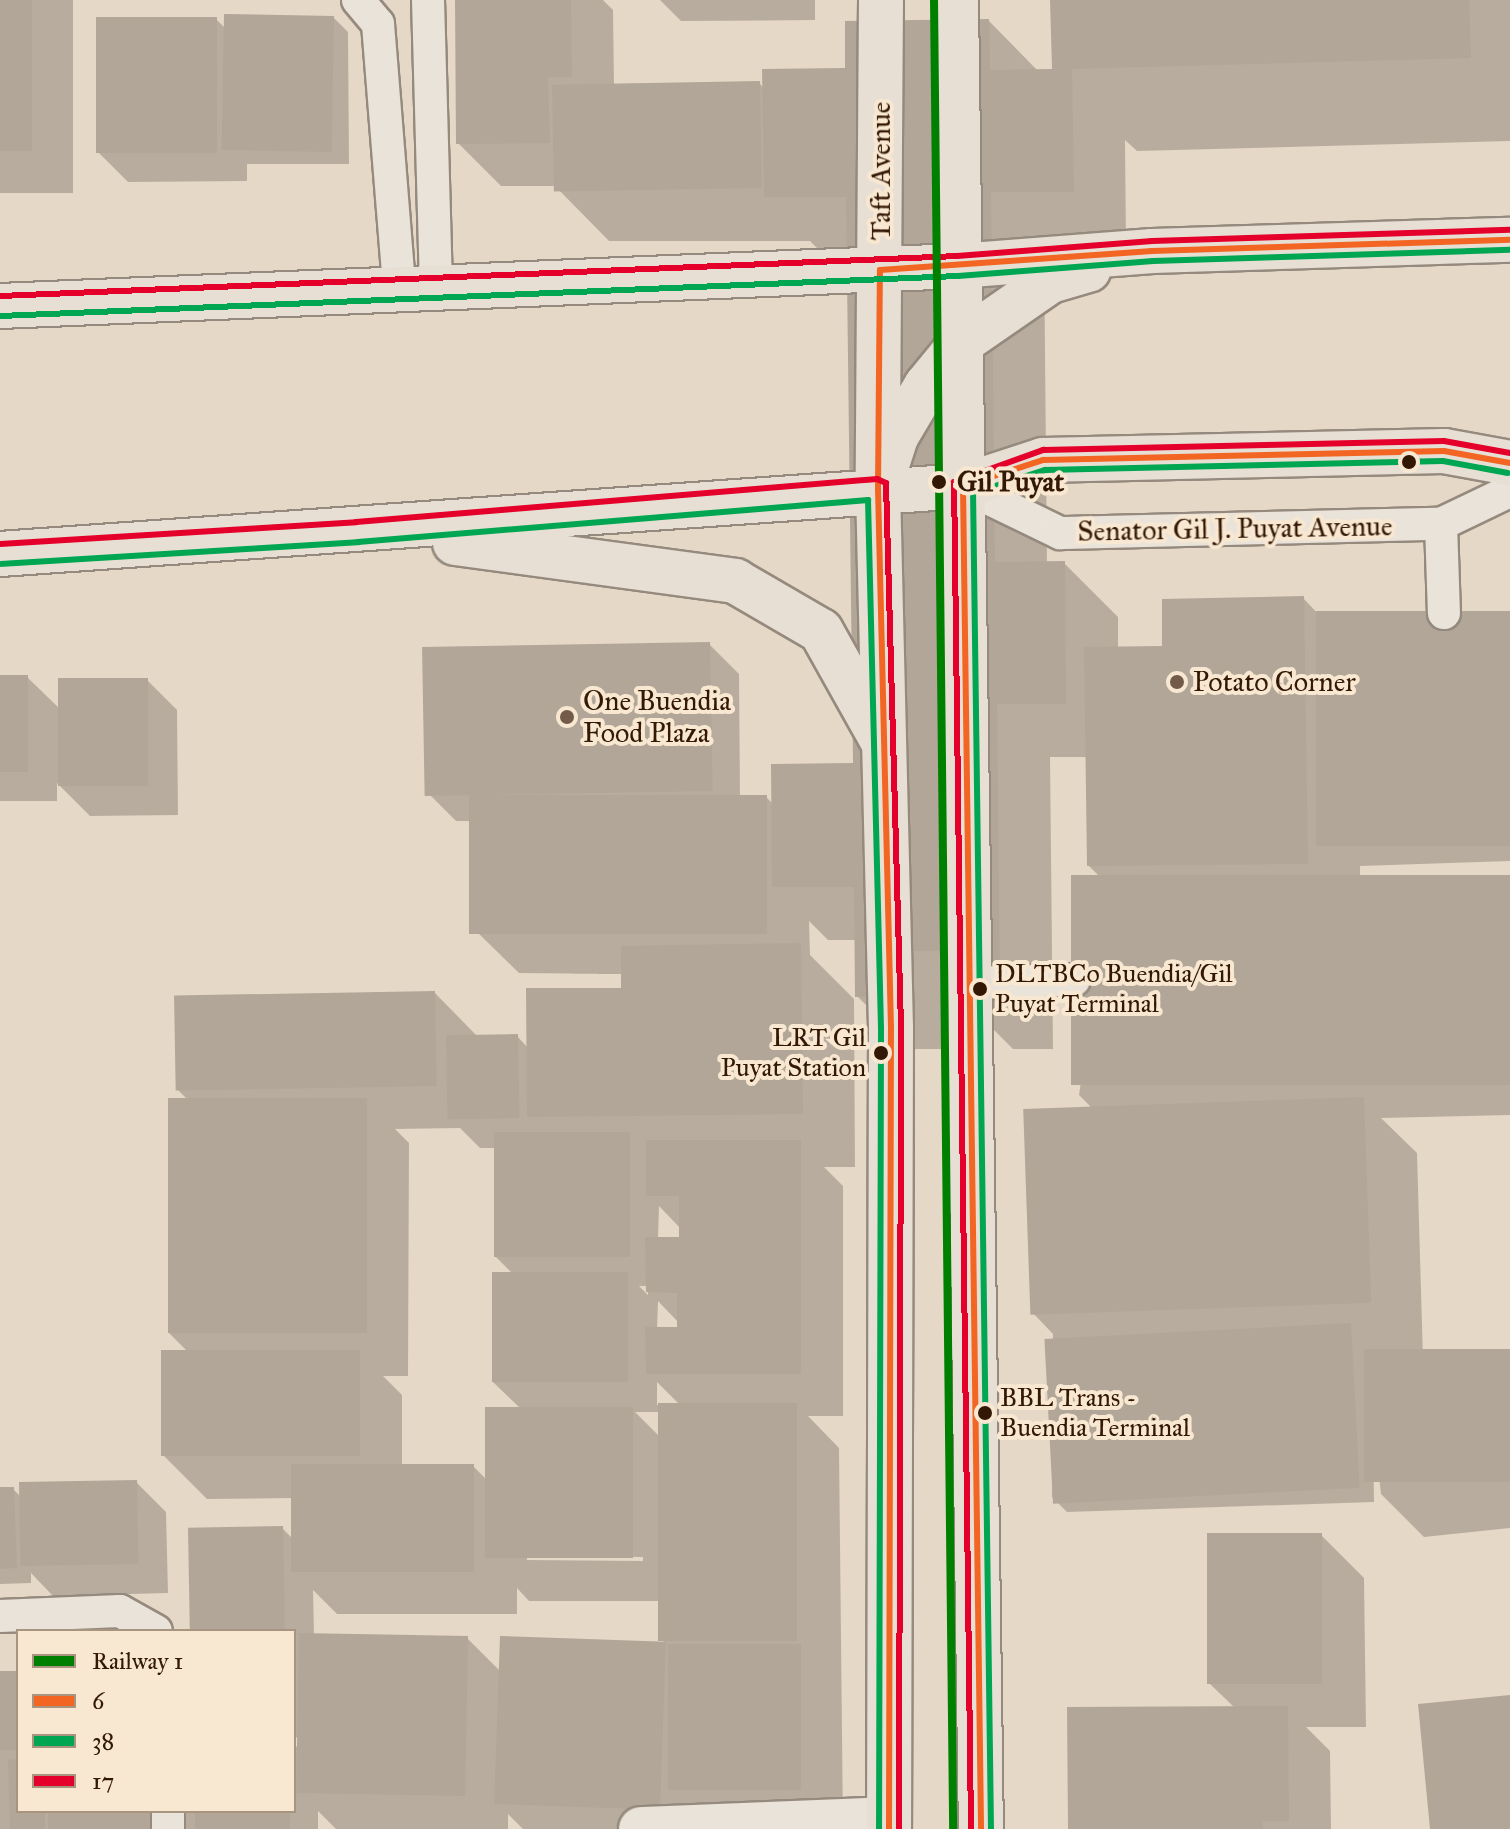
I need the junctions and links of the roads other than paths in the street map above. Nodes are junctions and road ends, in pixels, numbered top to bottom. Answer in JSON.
{"nodes":[{"id":1,"x":358,"y":0,"type":"edge"},
{"id":2,"x":428,"y":0,"type":"edge"},
{"id":3,"x":881,"y":0,"type":"edge"},
{"id":4,"x":956,"y":0,"type":"edge"},
{"id":5,"x":1510,"y":240,"type":"edge"},
{"id":6,"x":1152,"y":251,"type":"junction"},
{"id":7,"x":958,"y":266,"type":"junction"},
{"id":8,"x":880,"y":270,"type":"junction"},
{"id":9,"x":418,"y":286,"type":"junction"},
{"id":10,"x":0,"y":306,"type":"edge"},
{"id":11,"x":962,"y":342,"type":"junction"},
{"id":12,"x":1510,"y":463,"type":"edge"},
{"id":13,"x":963,"y":486,"type":"junction"},
{"id":14,"x":878,"y":489,"type":"junction"},
{"id":15,"x":1510,"y":491,"type":"edge"},
{"id":16,"x":1441,"y":524,"type":"junction"},
{"id":17,"x":357,"y":532,"type":"junction"},
{"id":18,"x":0,"y":554,"type":"edge"},
{"id":19,"x":1444,"y":613,"type":"dead end"},
{"id":20,"x":887,"y":750,"type":"junction"},
{"id":21,"x":1074,"y":980,"type":"dead end"},
{"id":22,"x":968,"y":983,"type":"junction"},
{"id":23,"x":0,"y":1616,"type":"edge"},
{"id":24,"x":152,"y":1629,"type":"edge"},
{"id":25,"x":889,"y":1824,"type":"edge"},
{"id":26,"x":641,"y":1829,"type":"edge"},
{"id":27,"x":981,"y":1829,"type":"edge"}],
"edges":[{"from":1,"to":9,"type":"lane"},
{"from":2,"to":9,"type":"lane"},
{"from":3,"to":8,"type":"main road","name":"Taft Avenue"},
{"from":4,"to":7,"type":"main road"},
{"from":5,"to":6,"type":"main road"},
{"from":6,"to":7,"type":"main road"},
{"from":6,"to":11,"type":"main road"},
{"from":7,"to":8,"type":"main road"},
{"from":7,"to":11,"type":"main road"},
{"from":8,"to":9,"type":"main road"},
{"from":8,"to":14,"type":"main road","name":"Taft Avenue"},
{"from":9,"to":10,"type":"main road"},
{"from":11,"to":13,"type":"main road"},
{"from":11,"to":14,"type":"main road"},
{"from":12,"to":13,"type":"main road","name":"Senator Gil J. Puyat Avenue"},
{"from":13,"to":14,"type":"main road","name":"Senator Gil J. Puyat Avenue"},
{"from":13,"to":16,"type":"lane","name":"Senator Gil J. Puyat Avenue"},
{"from":13,"to":22,"type":"main road"},
{"from":14,"to":17,"type":"main road","name":"Senator Gil J. Puyat Avenue"},
{"from":14,"to":20,"type":"main road","name":"Taft Avenue"},
{"from":15,"to":16,"type":"lane","name":"Senator Gil J. Puyat Avenue"},
{"from":16,"to":19,"type":"lane"},
{"from":17,"to":18,"type":"main road","name":"Senator Gil J. Puyat Avenue"},
{"from":17,"to":20,"type":"main road"},
{"from":20,"to":25,"type":"main road","name":"Taft Avenue"},
{"from":21,"to":22,"type":"lane"},
{"from":22,"to":27,"type":"main road"},
{"from":23,"to":24,"type":"lane"},
{"from":25,"to":26,"type":"street"}]}
